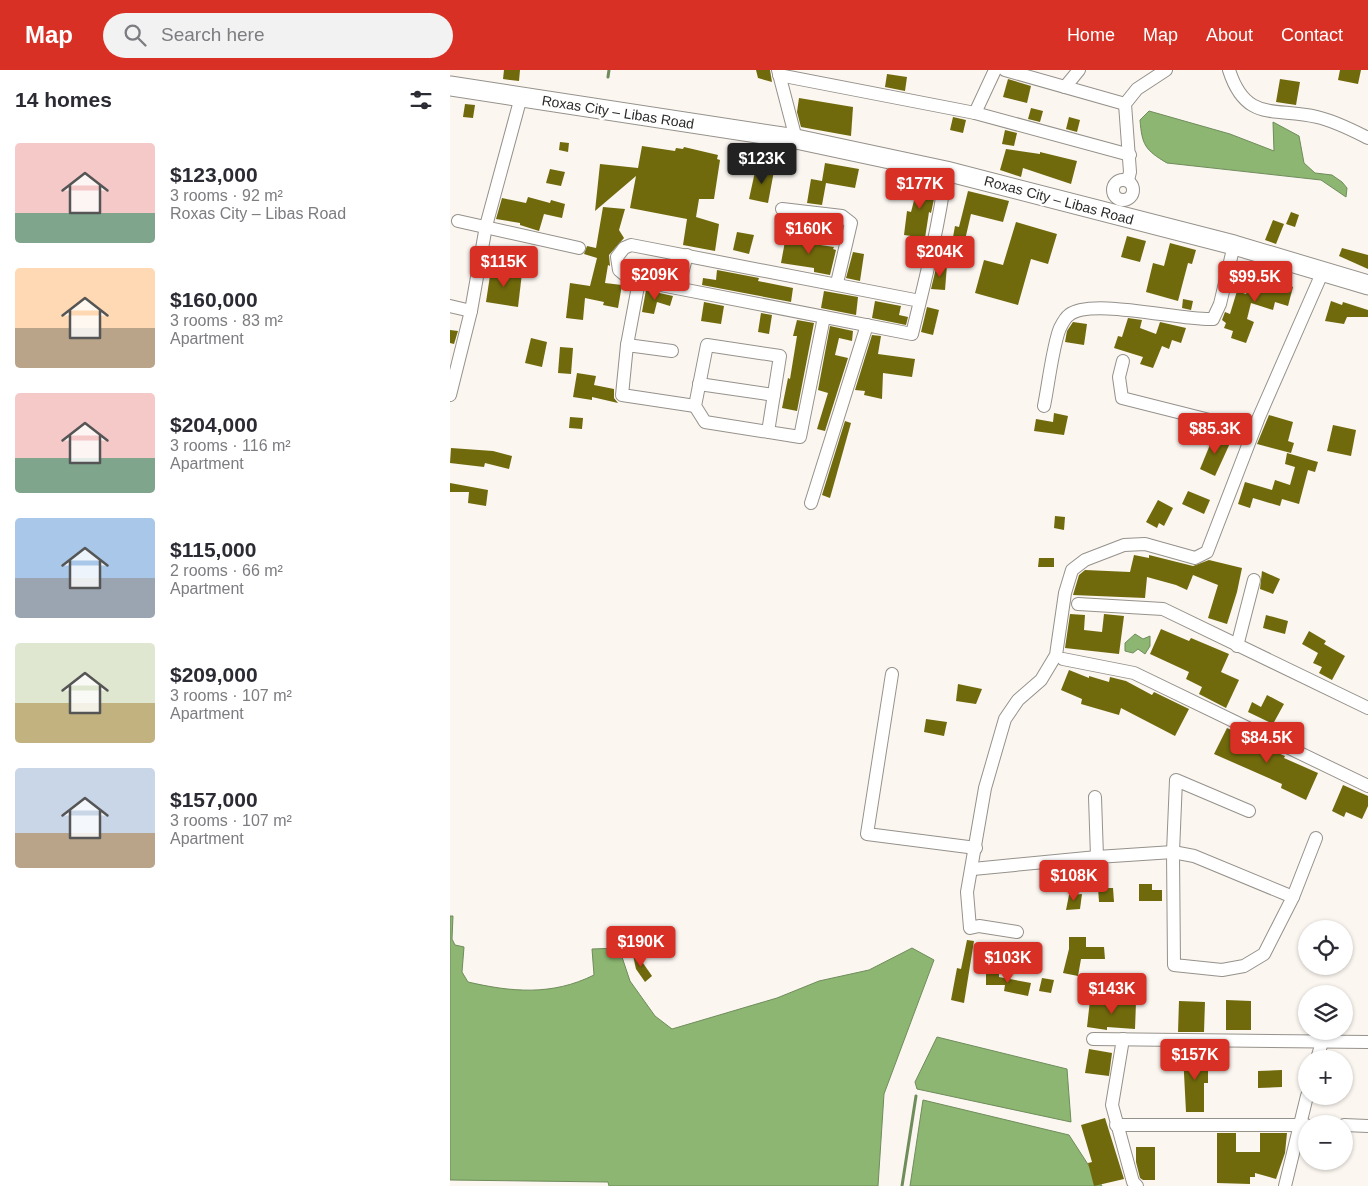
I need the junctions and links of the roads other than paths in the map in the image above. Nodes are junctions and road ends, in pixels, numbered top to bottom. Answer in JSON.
{"nodes":[{"id":1,"x":995,"y":70,"type":"edge"},
{"id":2,"x":1005,"y":70,"type":"edge"},
{"id":3,"x":1079,"y":70,"type":"edge"},
{"id":4,"x":1166,"y":70,"type":"edge"},
{"id":5,"x":1229,"y":70,"type":"edge"},
{"id":6,"x":778,"y":72,"type":"edge"},
{"id":7,"x":450,"y":86,"type":"edge"},
{"id":8,"x":1066,"y":86,"type":"junction"},
{"id":9,"x":520,"y":97,"type":"junction"},
{"id":10,"x":1125,"y":104,"type":"junction"},
{"id":11,"x":975,"y":113,"type":"junction"},
{"id":12,"x":1368,"y":138,"type":"edge"},
{"id":13,"x":796,"y":139,"type":"junction"},
{"id":14,"x":1130,"y":155,"type":"junction"},
{"id":15,"x":946,"y":171,"type":"junction"},
{"id":16,"x":1116,"y":207,"type":"junction"},
{"id":17,"x":782,"y":209,"type":"dead end"},
{"id":18,"x":458,"y":221,"type":"dead end"},
{"id":19,"x":486,"y":226,"type":"junction"},
{"id":20,"x":1234,"y":246,"type":"junction"},
{"id":21,"x":579,"y":248,"type":"dead end"},
{"id":22,"x":687,"y":255,"type":"junction"},
{"id":23,"x":1323,"y":271,"type":"junction"},
{"id":24,"x":639,"y":281,"type":"junction"},
{"id":25,"x":837,"y":283,"type":"junction"},
{"id":26,"x":1368,"y":285,"type":"edge"},
{"id":27,"x":678,"y":288,"type":"junction"},
{"id":28,"x":920,"y":301,"type":"junction"},
{"id":29,"x":450,"y":306,"type":"edge"},
{"id":30,"x":471,"y":311,"type":"junction"},
{"id":31,"x":824,"y":317,"type":"junction"},
{"id":32,"x":867,"y":325,"type":"junction"},
{"id":33,"x":627,"y":345,"type":"junction"},
{"id":34,"x":672,"y":351,"type":"dead end"},
{"id":35,"x":1123,"y":361,"type":"dead end"},
{"id":36,"x":699,"y":384,"type":"junction"},
{"id":37,"x":450,"y":395,"type":"edge"},
{"id":38,"x":774,"y":395,"type":"junction"},
{"id":39,"x":694,"y":406,"type":"junction"},
{"id":40,"x":1044,"y":406,"type":"dead end"},
{"id":41,"x":768,"y":432,"type":"junction"},
{"id":42,"x":1253,"y":432,"type":"junction"},
{"id":43,"x":811,"y":503,"type":"dead end"},
{"id":44,"x":1254,"y":580,"type":"dead end"},
{"id":45,"x":1078,"y":604,"type":"dead end"},
{"id":46,"x":1237,"y":646,"type":"junction"},
{"id":47,"x":1064,"y":660,"type":"dead end"},
{"id":48,"x":892,"y":674,"type":"dead end"},
{"id":49,"x":1368,"y":708,"type":"edge"},
{"id":50,"x":1368,"y":786,"type":"edge"},
{"id":51,"x":1095,"y":796,"type":"dead end"},
{"id":52,"x":1249,"y":811,"type":"dead end"},
{"id":53,"x":1316,"y":838,"type":"dead end"},
{"id":54,"x":976,"y":848,"type":"junction"},
{"id":55,"x":1173,"y":852,"type":"junction"},
{"id":56,"x":1096,"y":856,"type":"junction"},
{"id":57,"x":973,"y":869,"type":"junction"},
{"id":58,"x":1293,"y":898,"type":"junction"},
{"id":59,"x":1017,"y":932,"type":"dead end"},
{"id":60,"x":1093,"y":1039,"type":"dead end"},
{"id":61,"x":1123,"y":1039,"type":"junction"},
{"id":62,"x":1322,"y":1042,"type":"junction"},
{"id":63,"x":1368,"y":1042,"type":"edge"},
{"id":64,"x":1320,"y":1050,"type":"edge"},
{"id":65,"x":1116,"y":1125,"type":"junction"},
{"id":66,"x":1298,"y":1125,"type":"edge"},
{"id":67,"x":1353,"y":1125,"type":"edge"},
{"id":68,"x":1368,"y":1126,"type":"edge"},
{"id":69,"x":1298,"y":1139,"type":"edge"},
{"id":70,"x":1137,"y":1186,"type":"edge"},
{"id":71,"x":1284,"y":1186,"type":"edge"}],
"edges":[{"from":1,"to":11,"type":"street"},
{"from":2,"to":8,"type":"street"},
{"from":3,"to":8,"type":"street"},
{"from":4,"to":10,"type":"street"},
{"from":5,"to":12,"type":"street"},
{"from":6,"to":11,"type":"street"},
{"from":6,"to":13,"type":"street"},
{"from":7,"to":9,"type":"main road","name":"Roxas City – Libas Road"},
{"from":8,"to":10,"type":"street"},
{"from":9,"to":13,"type":"main road","name":"Roxas City – Libas Road"},
{"from":9,"to":19,"type":"street"},
{"from":10,"to":14,"type":"street"},
{"from":11,"to":14,"type":"street"},
{"from":13,"to":15,"type":"main road","name":"Roxas City – Libas Road"},
{"from":14,"to":16,"type":"street"},
{"from":15,"to":16,"type":"main road","name":"Roxas City – Libas Road"},
{"from":15,"to":28,"type":"street"},
{"from":16,"to":20,"type":"main road","name":"Roxas City – Libas Road"},
{"from":17,"to":25,"type":"street"},
{"from":18,"to":19,"type":"street"},
{"from":19,"to":21,"type":"street"},
{"from":19,"to":30,"type":"street"},
{"from":20,"to":23,"type":"main road","name":"Roxas City – Libas Road"},
{"from":20,"to":40,"type":"street"},
{"from":22,"to":24,"type":"street"},
{"from":22,"to":25,"type":"street"},
{"from":22,"to":27,"type":"street"},
{"from":23,"to":26,"type":"main road","name":"Roxas City – Libas Road"},
{"from":23,"to":42,"type":"street"},
{"from":24,"to":27,"type":"street"},
{"from":24,"to":33,"type":"street"},
{"from":25,"to":28,"type":"street"},
{"from":27,"to":31,"type":"street"},
{"from":28,"to":32,"type":"street"},
{"from":29,"to":30,"type":"street"},
{"from":30,"to":37,"type":"street"},
{"from":31,"to":32,"type":"street"},
{"from":31,"to":41,"type":"street"},
{"from":32,"to":43,"type":"street"},
{"from":33,"to":34,"type":"street"},
{"from":33,"to":39,"type":"street"},
{"from":35,"to":42,"type":"street"},
{"from":36,"to":38,"type":"street"},
{"from":36,"to":38,"type":"street"},
{"from":36,"to":39,"type":"street"},
{"from":38,"to":41,"type":"street"},
{"from":39,"to":41,"type":"street"},
{"from":42,"to":54,"type":"street"},
{"from":44,"to":46,"type":"street"},
{"from":45,"to":46,"type":"street"},
{"from":46,"to":49,"type":"street"},
{"from":47,"to":50,"type":"street"},
{"from":48,"to":54,"type":"street"},
{"from":51,"to":56,"type":"street"},
{"from":52,"to":55,"type":"street"},
{"from":53,"to":58,"type":"street"},
{"from":54,"to":57,"type":"street"},
{"from":55,"to":56,"type":"street"},
{"from":55,"to":58,"type":"street"},
{"from":55,"to":58,"type":"street"},
{"from":56,"to":57,"type":"street"},
{"from":57,"to":59,"type":"street"},
{"from":60,"to":61,"type":"street"},
{"from":61,"to":62,"type":"street"},
{"from":61,"to":65,"type":"street"},
{"from":62,"to":63,"type":"street"},
{"from":62,"to":64,"type":"street"},
{"from":65,"to":66,"type":"street"},
{"from":65,"to":70,"type":"street"},
{"from":67,"to":68,"type":"street"},
{"from":69,"to":71,"type":"street"}]}
